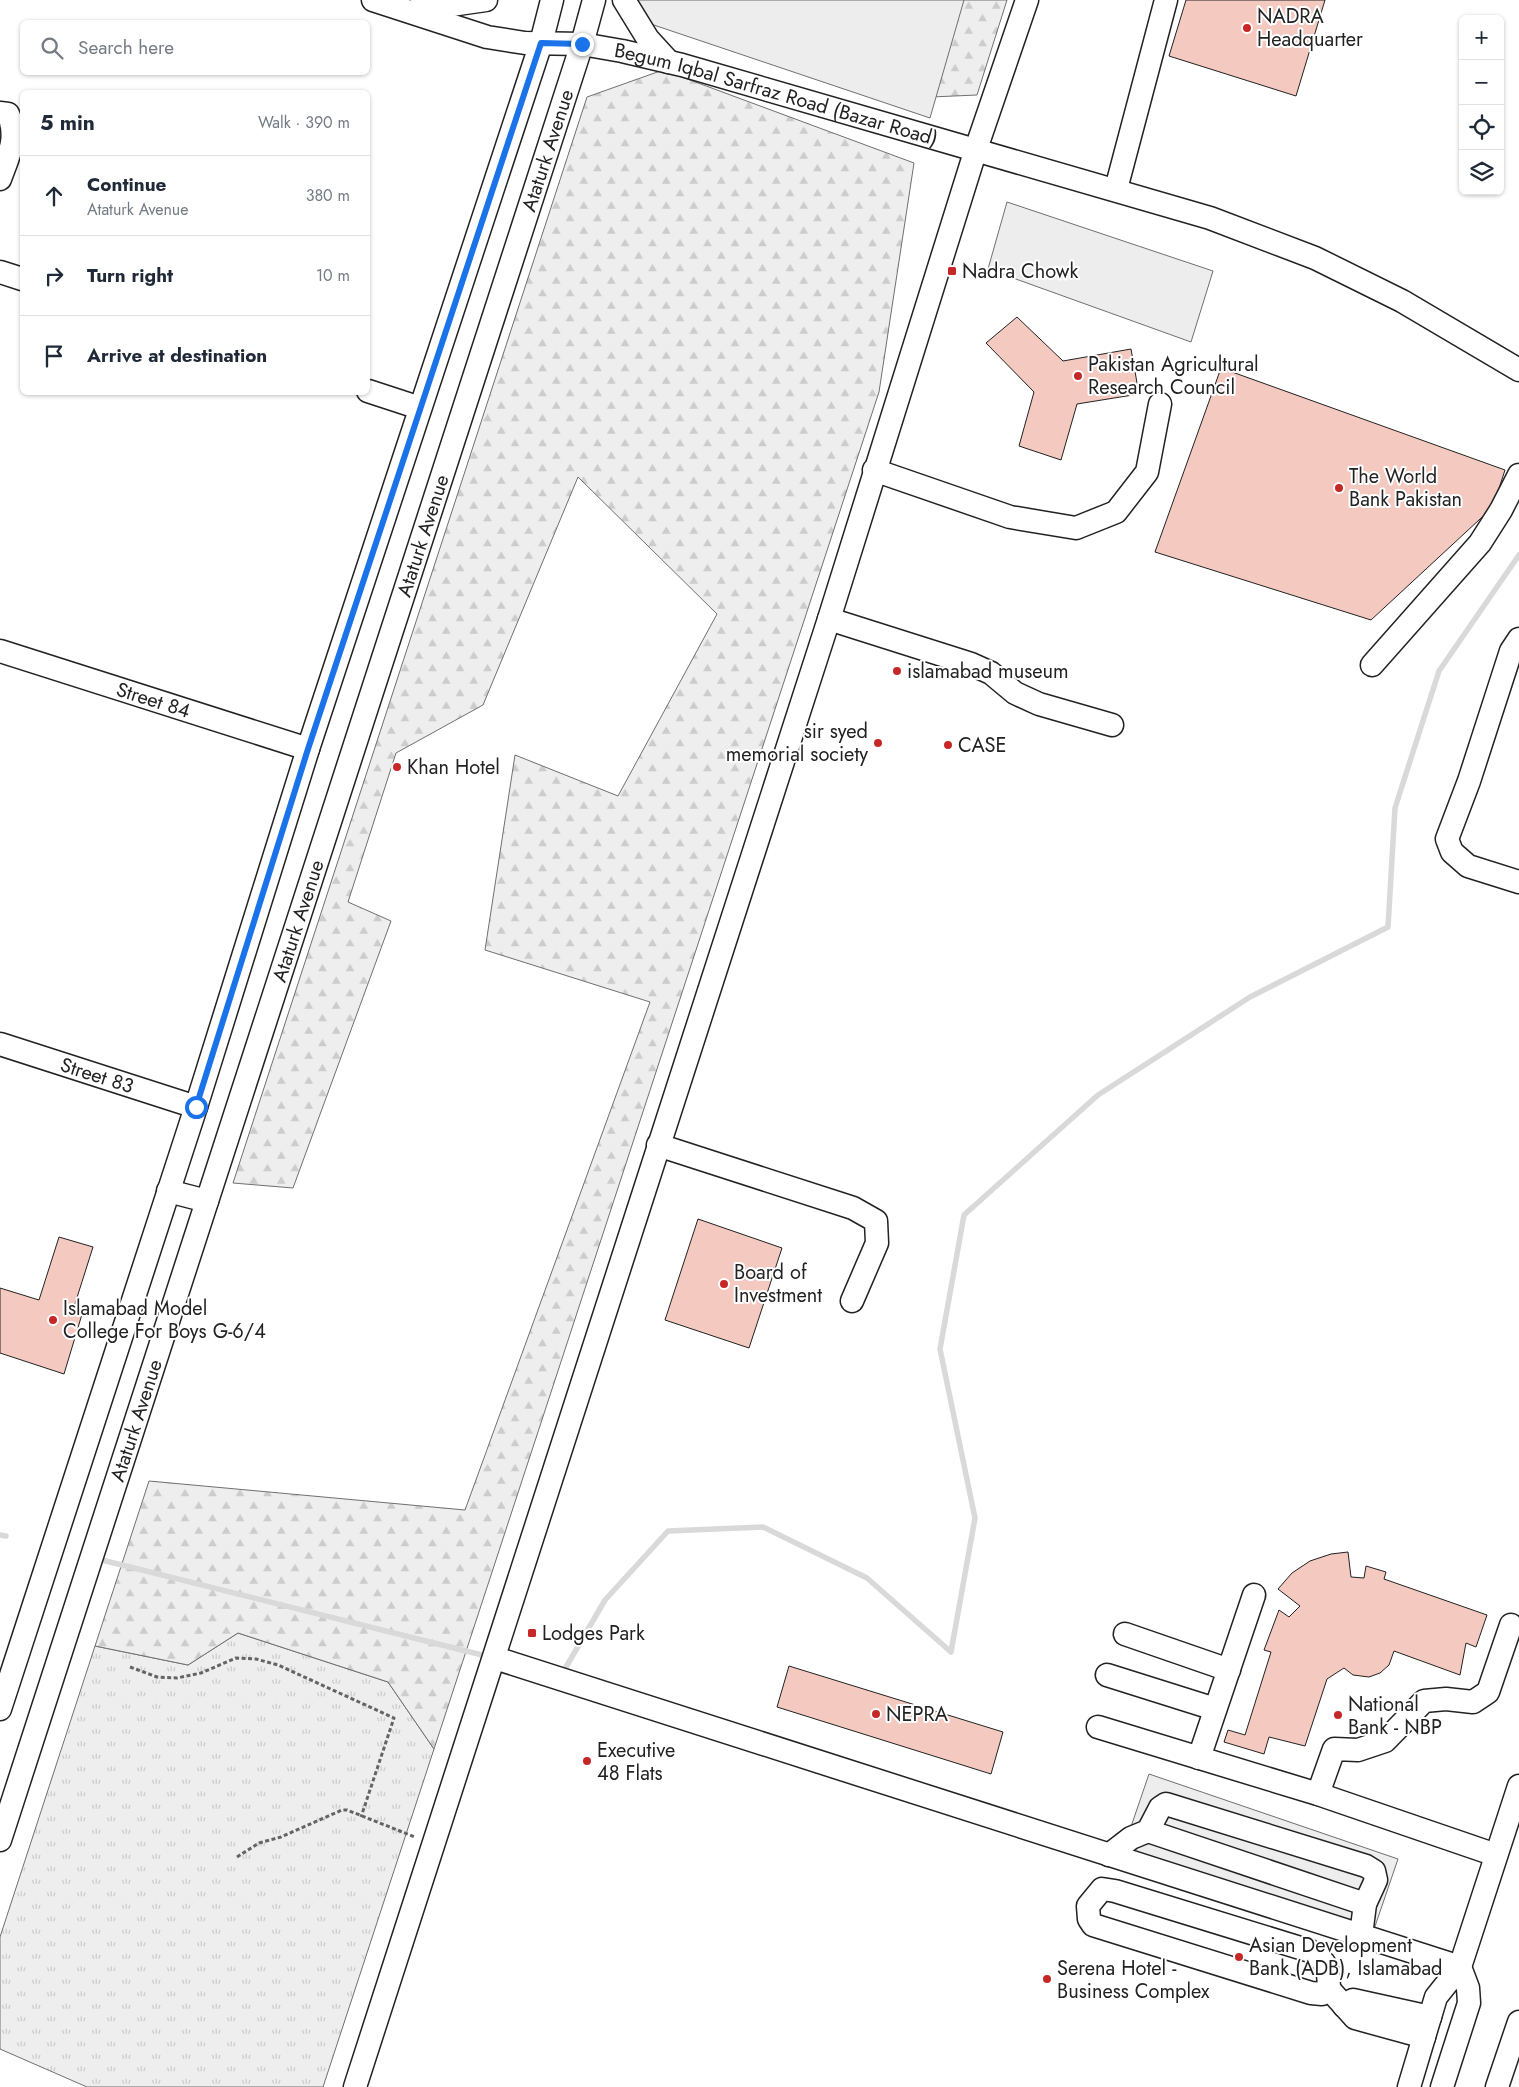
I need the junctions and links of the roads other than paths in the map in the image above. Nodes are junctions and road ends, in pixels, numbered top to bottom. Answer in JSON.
{"nodes":[{"id":1,"x":373,"y":0,"type":"edge"},
{"id":2,"x":486,"y":0,"type":"edge"},
{"id":3,"x":552,"y":0,"type":"edge"},
{"id":4,"x":594,"y":0,"type":"edge"},
{"id":5,"x":624,"y":0,"type":"edge"},
{"id":6,"x":1027,"y":0,"type":"edge"},
{"id":7,"x":1166,"y":0,"type":"edge"},
{"id":8,"x":408,"y":11,"type":"junction"},
{"id":9,"x":541,"y":43,"type":"junction"},
{"id":10,"x":582,"y":44,"type":"junction"},
{"id":11,"x":670,"y":62,"type":"junction"},
{"id":12,"x":0,"y":113,"type":"edge"},
{"id":13,"x":976,"y":149,"type":"junction"},
{"id":14,"x":0,"y":180,"type":"edge"},
{"id":15,"x":1116,"y":189,"type":"junction"},
{"id":16,"x":0,"y":272,"type":"edge"},
{"id":17,"x":20,"y":278,"type":"edge"},
{"id":18,"x":1519,"y":370,"type":"edge"},
{"id":19,"x":370,"y":392,"type":"edge"},
{"id":20,"x":1160,"y":404,"type":"dead end"},
{"id":21,"x":420,"y":408,"type":"junction"},
{"id":22,"x":874,"y":470,"type":"junction"},
{"id":23,"x":1519,"y":475,"type":"edge"},
{"id":24,"x":829,"y":620,"type":"junction"},
{"id":25,"x":1519,"y":639,"type":"edge"},
{"id":26,"x":0,"y":651,"type":"edge"},
{"id":27,"x":1372,"y":665,"type":"dead end"},
{"id":28,"x":1112,"y":725,"type":"dead end"},
{"id":29,"x":308,"y":749,"type":"junction"},
{"id":30,"x":1519,"y":882,"type":"edge"},
{"id":31,"x":0,"y":1044,"type":"edge"},
{"id":32,"x":196,"y":1107,"type":"junction"},
{"id":33,"x":658,"y":1146,"type":"junction"},
{"id":34,"x":168,"y":1191,"type":"junction"},
{"id":35,"x":207,"y":1201,"type":"junction"},
{"id":36,"x":852,"y":1301,"type":"dead end"},
{"id":37,"x":1254,"y":1595,"type":"dead end"},
{"id":38,"x":1511,"y":1626,"type":"dead end"},
{"id":39,"x":1124,"y":1634,"type":"dead end"},
{"id":40,"x":495,"y":1658,"type":"junction"},
{"id":41,"x":1228,"y":1670,"type":"junction"},
{"id":42,"x":1107,"y":1675,"type":"dead end"},
{"id":43,"x":0,"y":1708,"type":"edge"},
{"id":44,"x":1215,"y":1709,"type":"junction"},
{"id":45,"x":1098,"y":1727,"type":"dead end"},
{"id":46,"x":1199,"y":1758,"type":"junction"},
{"id":47,"x":1519,"y":1786,"type":"edge"},
{"id":48,"x":1318,"y":1794,"type":"junction"},
{"id":49,"x":1148,"y":1831,"type":"junction"},
{"id":50,"x":0,"y":1840,"type":"edge"},
{"id":51,"x":1109,"y":1855,"type":"junction"},
{"id":52,"x":1496,"y":1855,"type":"junction"},
{"id":53,"x":1365,"y":1904,"type":"junction"},
{"id":54,"x":1361,"y":1935,"type":"junction"},
{"id":55,"x":1460,"y":1967,"type":"junction"},
{"id":56,"x":1336,"y":1998,"type":"junction"},
{"id":57,"x":1519,"y":2022,"type":"edge"},
{"id":58,"x":1427,"y":2027,"type":"junction"},
{"id":59,"x":355,"y":2087,"type":"edge"},
{"id":60,"x":1409,"y":2087,"type":"edge"},
{"id":61,"x":1442,"y":2087,"type":"edge"},
{"id":62,"x":1497,"y":2087,"type":"edge"}],
"edges":[{"from":1,"to":8,"type":"street","name":"Begum Iqbal Sarfraz Road (Bazar Road)"},
{"from":2,"to":8,"type":"street"},
{"from":3,"to":9,"type":"street","name":"Ataturk Avenue"},
{"from":4,"to":10,"type":"street","name":"Ataturk Avenue"},
{"from":5,"to":11,"type":"street"},
{"from":6,"to":13,"type":"street"},
{"from":7,"to":15,"type":"street"},
{"from":8,"to":9,"type":"street","name":"Begum Iqbal Sarfraz Road (Bazar Road)"},
{"from":9,"to":10,"type":"street","name":"Begum Iqbal Sarfraz Road (Bazar Road)"},
{"from":9,"to":21,"type":"street","name":"Ataturk Avenue"},
{"from":10,"to":11,"type":"street","name":"Begum Iqbal Sarfraz Road (Bazar Road)"},
{"from":10,"to":35,"type":"street","name":"Ataturk Avenue"},
{"from":11,"to":13,"type":"street","name":"Begum Iqbal Sarfraz Road (Bazar Road)"},
{"from":12,"to":14,"type":"street"},
{"from":13,"to":15,"type":"street","name":"Begum Iqbal Sarfraz Road (Bazar Road)"},
{"from":13,"to":22,"type":"street"},
{"from":15,"to":18,"type":"street","name":"Begum Iqbal Sarfraz Road (Bazar Road)"},
{"from":16,"to":17,"type":"street"},
{"from":19,"to":21,"type":"street"},
{"from":20,"to":22,"type":"street"},
{"from":21,"to":29,"type":"street","name":"Ataturk Avenue"},
{"from":22,"to":24,"type":"street"},
{"from":23,"to":27,"type":"street"},
{"from":24,"to":28,"type":"street"},
{"from":24,"to":33,"type":"street"},
{"from":25,"to":30,"type":"street"},
{"from":26,"to":29,"type":"street","name":"Street 84"},
{"from":29,"to":32,"type":"street","name":"Ataturk Avenue"},
{"from":31,"to":32,"type":"street","name":"Street 83"},
{"from":32,"to":34,"type":"street","name":"Ataturk Avenue"},
{"from":33,"to":36,"type":"street"},
{"from":33,"to":40,"type":"street"},
{"from":34,"to":35,"type":"street"},
{"from":34,"to":43,"type":"street","name":"Ataturk Avenue"},
{"from":35,"to":50,"type":"street","name":"Ataturk Avenue"},
{"from":37,"to":41,"type":"street"},
{"from":38,"to":48,"type":"street"},
{"from":39,"to":41,"type":"street"},
{"from":40,"to":51,"type":"street"},
{"from":40,"to":59,"type":"street"},
{"from":41,"to":44,"type":"street"},
{"from":42,"to":44,"type":"street"},
{"from":44,"to":46,"type":"street"},
{"from":45,"to":46,"type":"street"},
{"from":46,"to":48,"type":"street"},
{"from":47,"to":52,"type":"street"},
{"from":48,"to":52,"type":"street"},
{"from":49,"to":51,"type":"street"},
{"from":49,"to":53,"type":"street"},
{"from":49,"to":53,"type":"street"},
{"from":51,"to":54,"type":"street"},
{"from":52,"to":55,"type":"street"},
{"from":53,"to":54,"type":"street"},
{"from":54,"to":55,"type":"street"},
{"from":55,"to":58,"type":"street"},
{"from":55,"to":61,"type":"street"},
{"from":56,"to":56,"type":"street"},
{"from":56,"to":58,"type":"street"},
{"from":57,"to":62,"type":"street"},
{"from":58,"to":60,"type":"street"}]}
